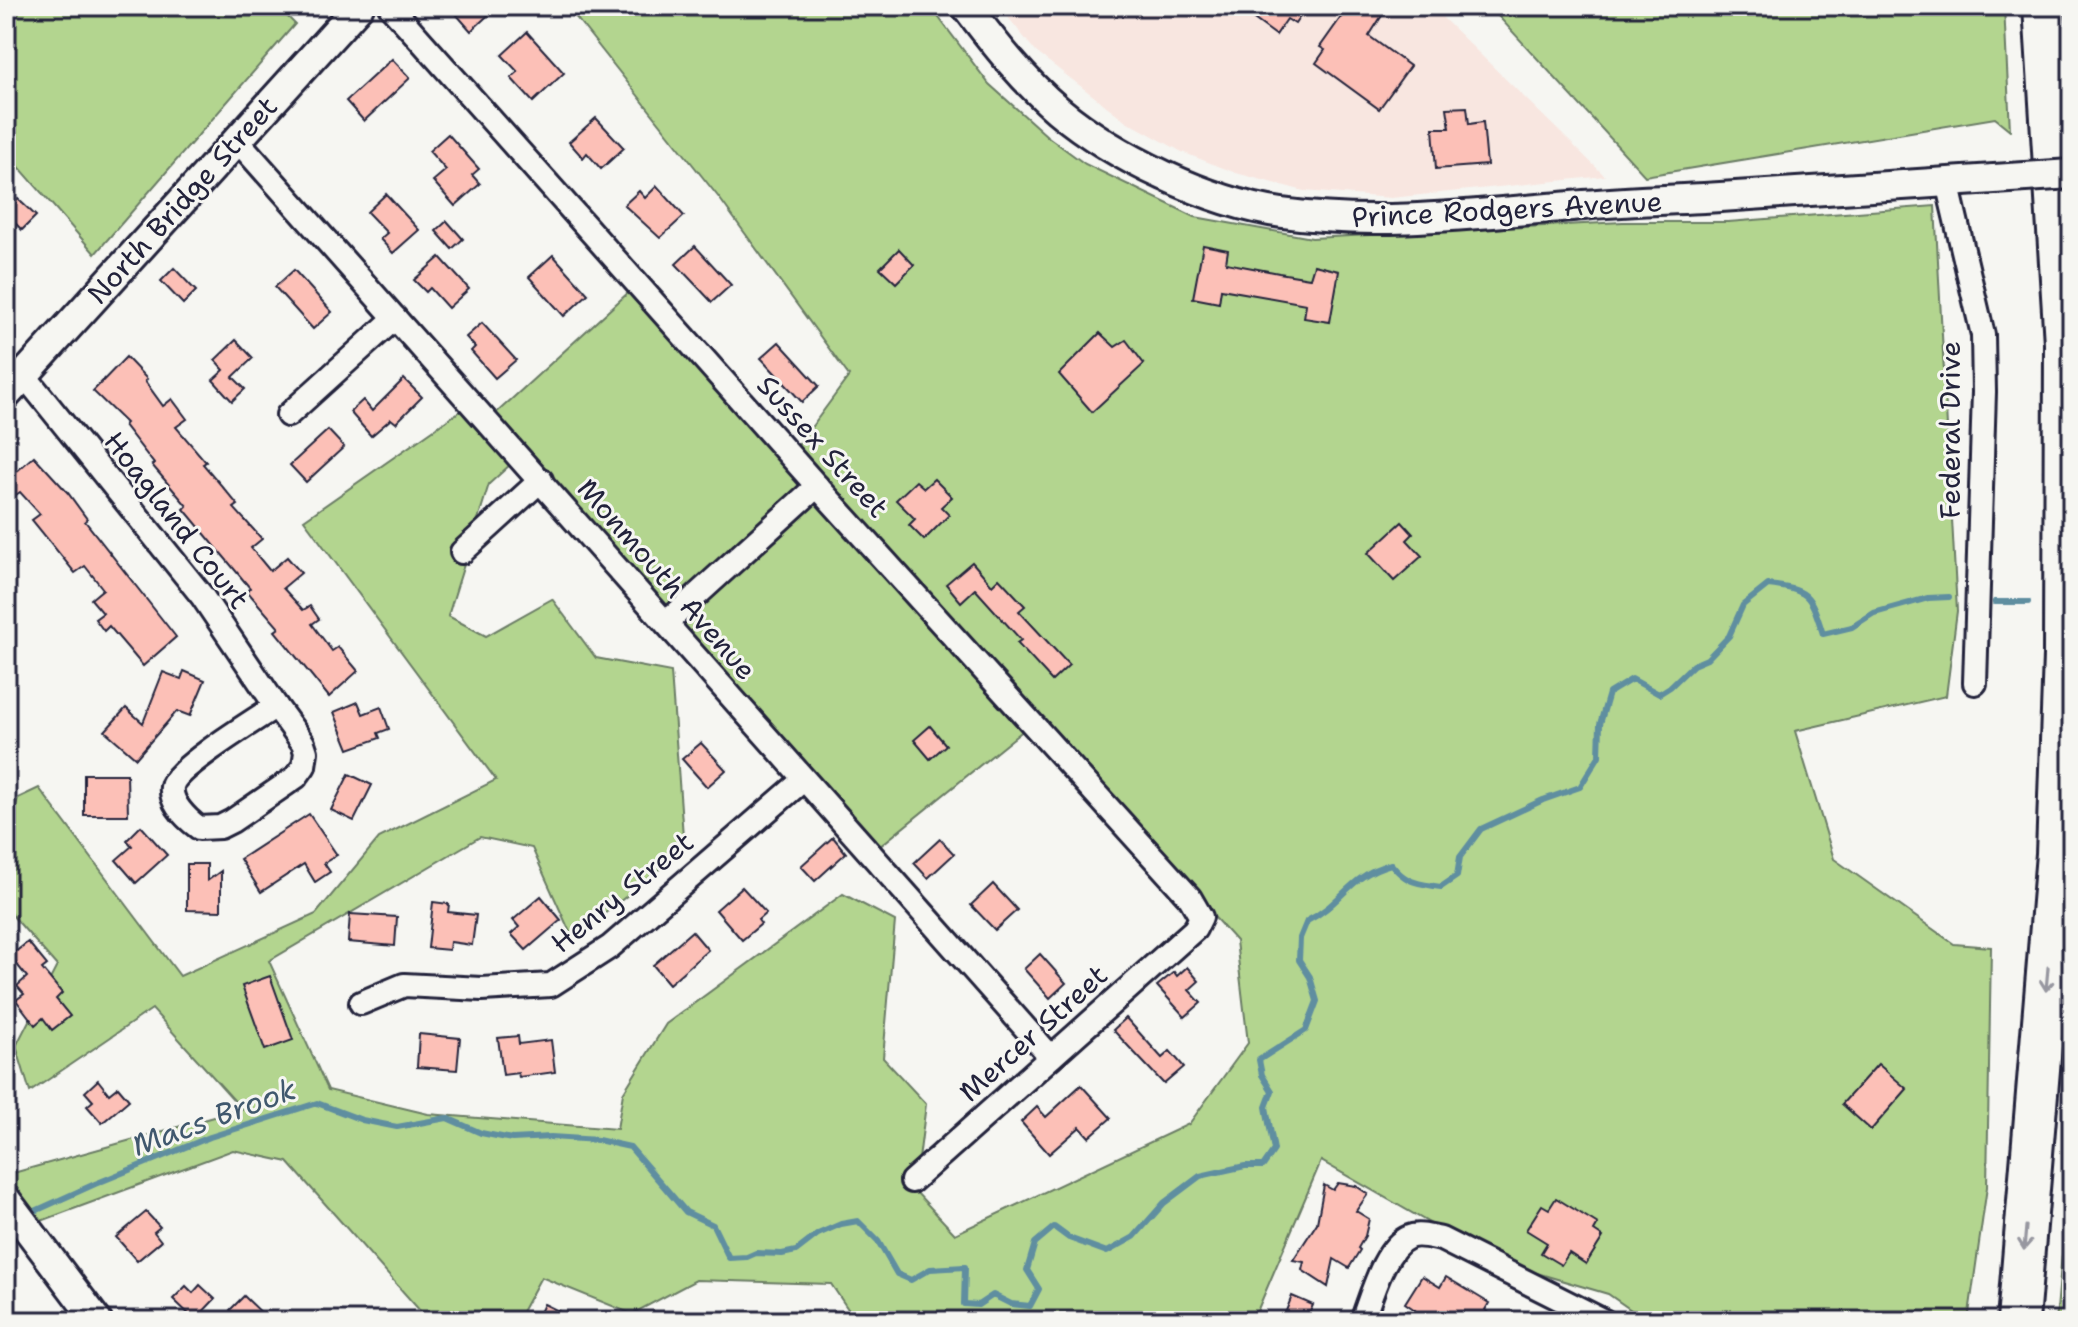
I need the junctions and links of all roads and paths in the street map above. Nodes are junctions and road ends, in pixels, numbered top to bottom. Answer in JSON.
{"nodes":[{"id":1,"x":359,"y":6,"type":"edge"},
{"id":2,"x":390,"y":6,"type":"edge"},
{"id":3,"x":966,"y":6,"type":"edge"},
{"id":4,"x":2044,"y":6,"type":"edge"},
{"id":5,"x":237,"y":140,"type":"junction"},
{"id":6,"x":2072,"y":174,"type":"edge"},
{"id":7,"x":1947,"y":182,"type":"junction"},
{"id":8,"x":395,"y":318,"type":"junction"},
{"id":9,"x":15,"y":385,"type":"edge"},
{"id":10,"x":288,"y":415,"type":"dead end"},
{"id":11,"x":541,"y":480,"type":"junction"},
{"id":12,"x":817,"y":486,"type":"junction"},
{"id":13,"x":462,"y":552,"type":"dead end"},
{"id":14,"x":666,"y":623,"type":"junction"},
{"id":15,"x":1975,"y":683,"type":"dead end"},
{"id":16,"x":276,"y":706,"type":"junction"},
{"id":17,"x":803,"y":780,"type":"junction"},
{"id":18,"x":1195,"y":929,"type":"joint"},
{"id":19,"x":361,"y":1003,"type":"dead end"},
{"id":20,"x":1051,"y":1057,"type":"junction"},
{"id":21,"x":912,"y":1181,"type":"dead end"},
{"id":22,"x":6,"y":1200,"type":"edge"},
{"id":23,"x":97,"y":1321,"type":"edge"},
{"id":24,"x":1362,"y":1321,"type":"edge"},
{"id":25,"x":1604,"y":1321,"type":"edge"},
{"id":26,"x":2018,"y":1321,"type":"edge"}],
"edges":[{"from":1,"to":5,"type":"street","name":"North Bridge Street"},
{"from":2,"to":12,"type":"street","name":"Sussex Street"},
{"from":3,"to":7,"type":"street","name":"Prince Rodgers Avenue"},
{"from":4,"to":26,"type":"highway","one_way":true},
{"from":5,"to":8,"type":"street","name":"Monmouth Avenue"},
{"from":5,"to":9,"type":"street","name":"North Bridge Street"},
{"from":6,"to":7,"type":"street","name":"Prince Rodgers Avenue","bridge":true},
{"from":7,"to":15,"type":"street","name":"Federal Drive"},
{"from":8,"to":10,"type":"street"},
{"from":8,"to":11,"type":"street","name":"Monmouth Avenue"},
{"from":9,"to":16,"type":"street","name":"Hoagland Court"},
{"from":11,"to":13,"type":"street"},
{"from":11,"to":14,"type":"street","name":"Monmouth Avenue"},
{"from":12,"to":14,"type":"street"},
{"from":12,"to":18,"type":"street","name":"Sussex Street"},
{"from":14,"to":17,"type":"street","name":"Monmouth Avenue"},
{"from":16,"to":16,"type":"street","name":"Hoagland Court"},
{"from":17,"to":19,"type":"street","name":"Henry Street"},
{"from":17,"to":20,"type":"street","name":"Monmouth Avenue"},
{"from":18,"to":20,"type":"street","name":"Mercer Street"},
{"from":20,"to":21,"type":"street","name":"Mercer Street"},
{"from":22,"to":23,"type":"street"},
{"from":24,"to":25,"type":"street"}]}
